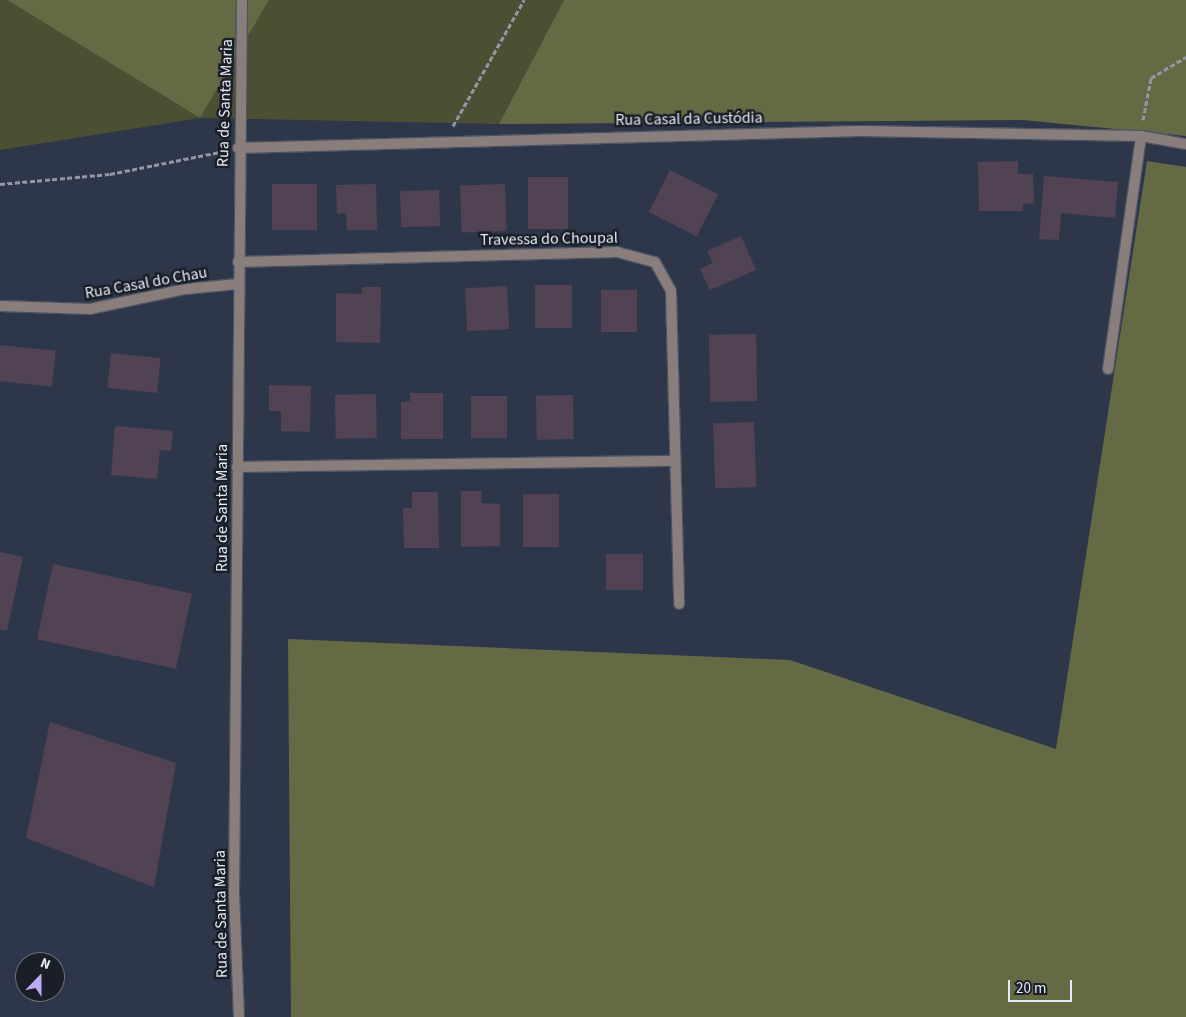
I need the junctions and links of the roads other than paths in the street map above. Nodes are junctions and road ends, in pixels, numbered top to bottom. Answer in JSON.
{"nodes":[{"id":1,"x":242,"y":0,"type":"edge"},
{"id":2,"x":1141,"y":136,"type":"junction"},
{"id":3,"x":1186,"y":144,"type":"edge"},
{"id":4,"x":238,"y":148,"type":"junction"},
{"id":5,"x":238,"y":262,"type":"junction"},
{"id":6,"x":238,"y":284,"type":"junction"},
{"id":7,"x":0,"y":306,"type":"edge"},
{"id":8,"x":1108,"y":369,"type":"dead end"},
{"id":9,"x":675,"y":461,"type":"junction"},
{"id":10,"x":237,"y":467,"type":"junction"},
{"id":11,"x":678,"y":604,"type":"dead end"},
{"id":12,"x":239,"y":1017,"type":"edge"}],
"edges":[{"from":1,"to":4,"type":"street","name":"Rua de Santa Maria"},
{"from":2,"to":3,"type":"street","name":"Rua Casal da Custódia"},
{"from":2,"to":4,"type":"street","name":"Rua Casal da Custódia"},
{"from":2,"to":8,"type":"street"},
{"from":4,"to":5,"type":"street","name":"Rua de Santa Maria"},
{"from":5,"to":6,"type":"street","name":"Rua de Santa Maria"},
{"from":5,"to":9,"type":"street","name":"Travessa do Choupal"},
{"from":6,"to":7,"type":"street","name":"Rua Casal do Chau"},
{"from":6,"to":10,"type":"street","name":"Rua de Santa Maria"},
{"from":9,"to":10,"type":"street"},
{"from":9,"to":11,"type":"street","name":"Travessa do Choupal"},
{"from":10,"to":12,"type":"street","name":"Rua de Santa Maria"}]}
